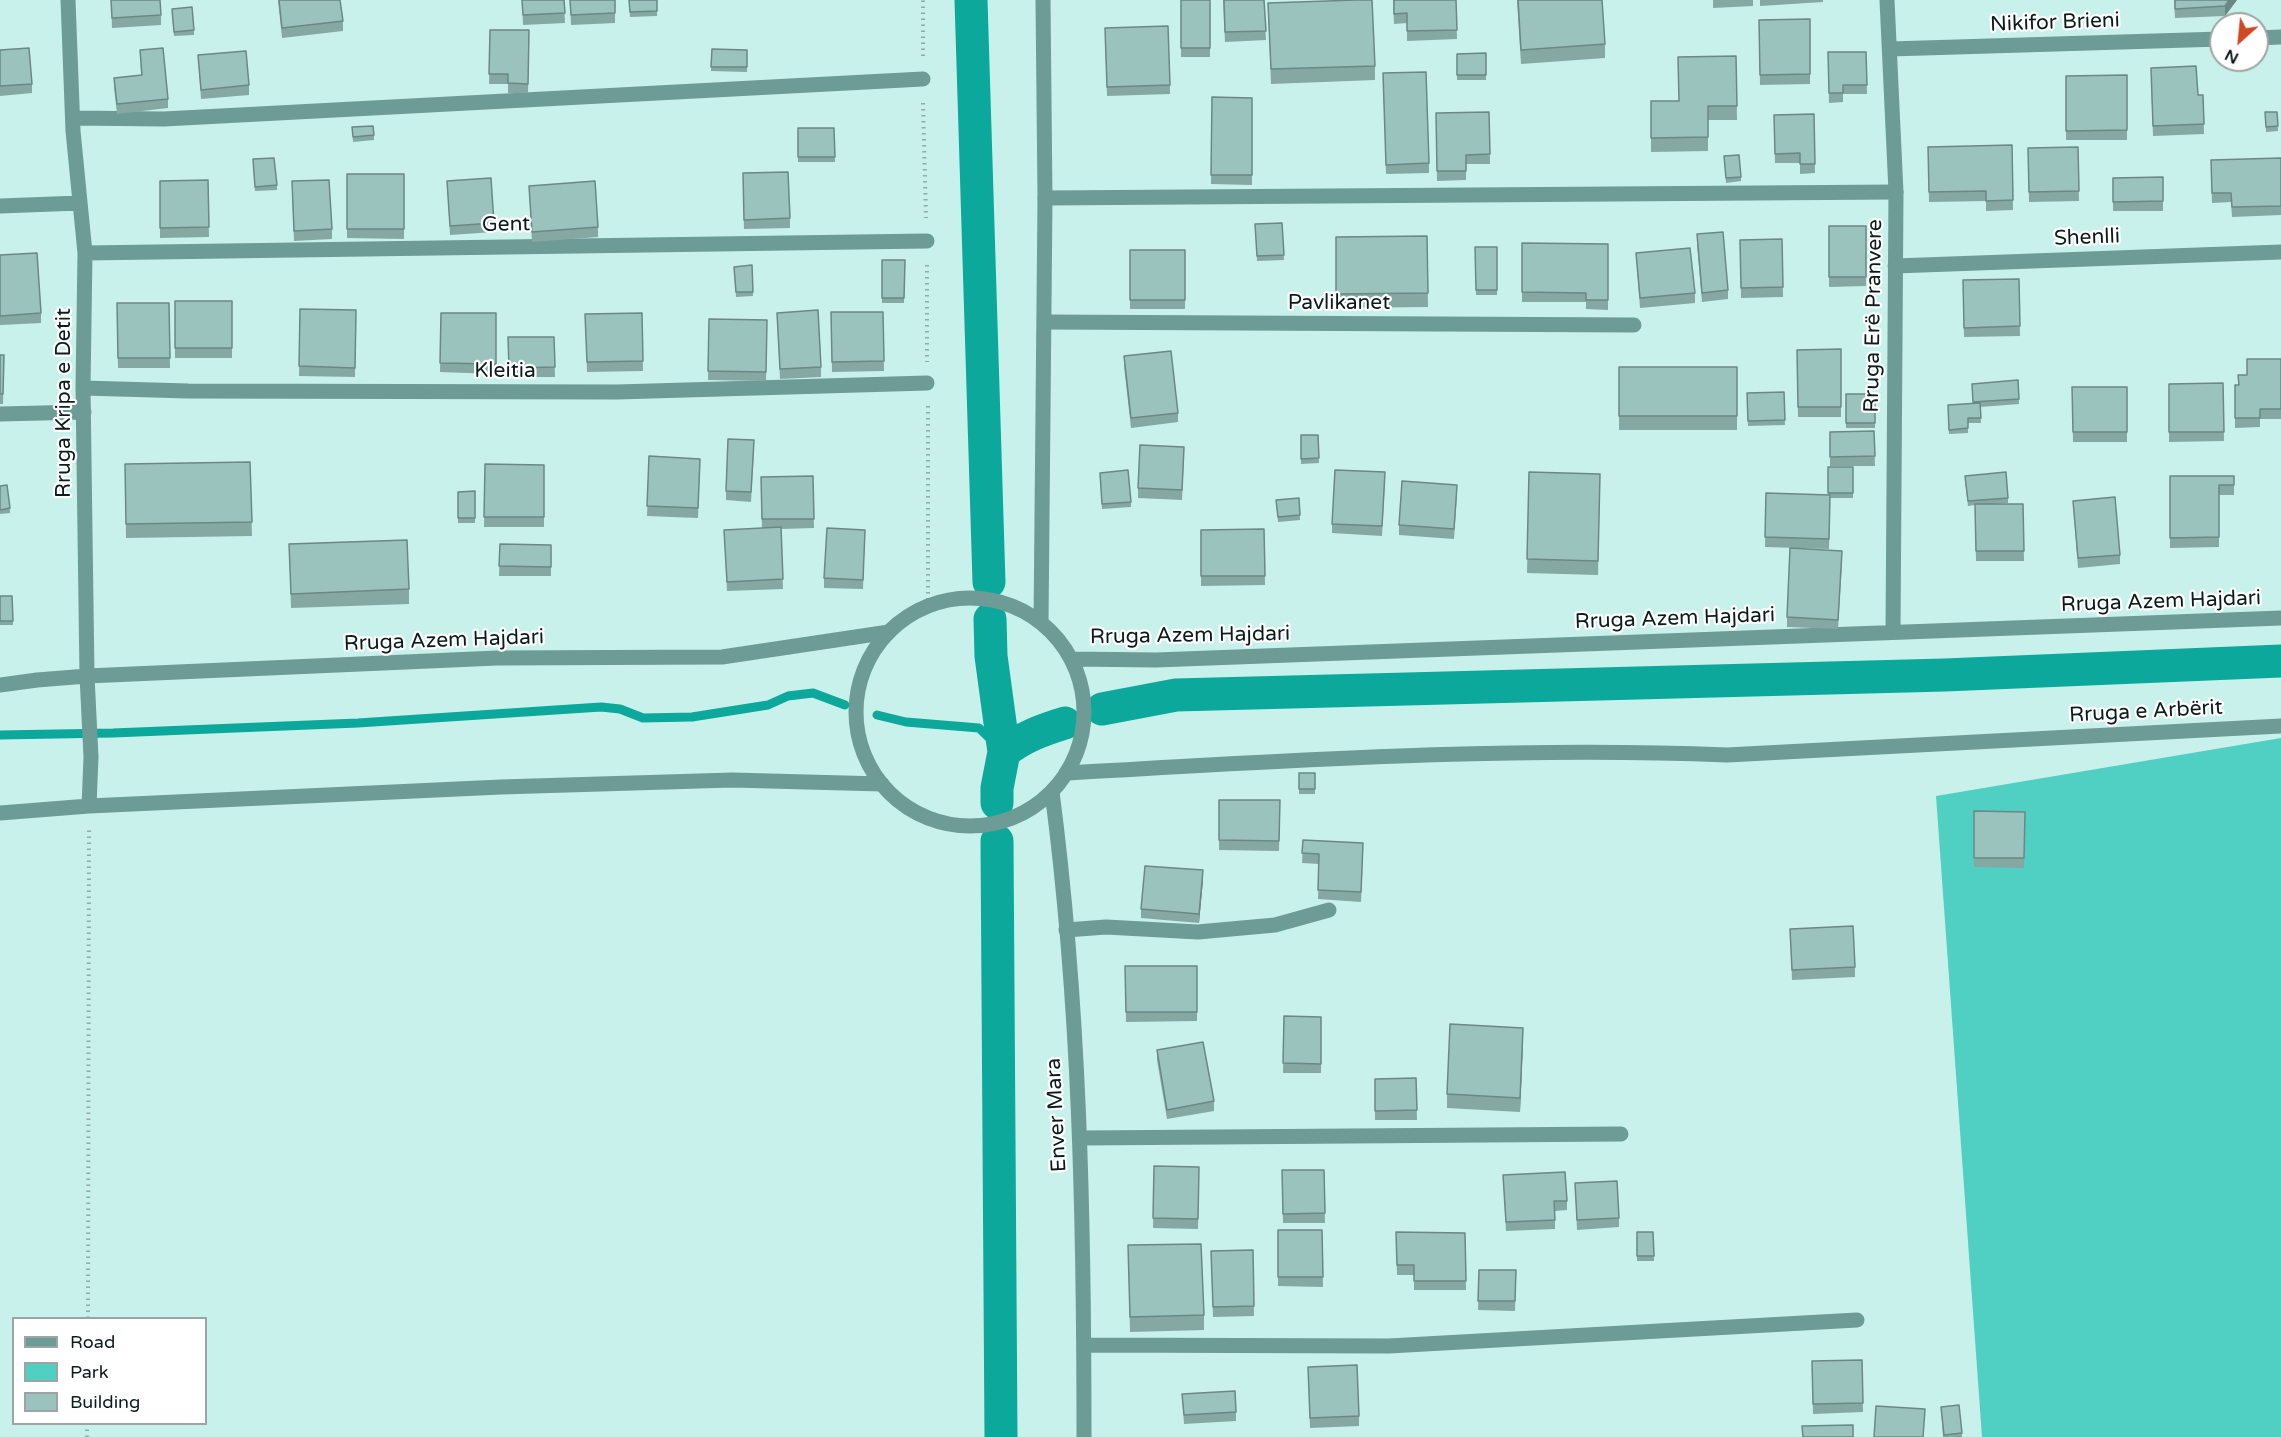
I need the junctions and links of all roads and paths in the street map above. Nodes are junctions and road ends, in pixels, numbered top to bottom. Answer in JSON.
{"nodes":[{"id":1,"x":68,"y":0,"type":"edge"},
{"id":2,"x":923,"y":0,"type":"edge"},
{"id":3,"x":1042,"y":0,"type":"edge"},
{"id":4,"x":1887,"y":0,"type":"edge"},
{"id":5,"x":2209,"y":39,"type":"edge"},
{"id":6,"x":1890,"y":49,"type":"junction"},
{"id":7,"x":923,"y":79,"type":"junction"},
{"id":8,"x":73,"y":118,"type":"junction"},
{"id":9,"x":1896,"y":192,"type":"junction"},
{"id":10,"x":1045,"y":198,"type":"junction"},
{"id":11,"x":80,"y":203,"type":"junction"},
{"id":12,"x":0,"y":206,"type":"edge"},
{"id":13,"x":927,"y":240,"type":"junction"},
{"id":14,"x":2281,"y":252,"type":"edge"},
{"id":15,"x":85,"y":253,"type":"junction"},
{"id":16,"x":1895,"y":266,"type":"junction"},
{"id":17,"x":1045,"y":322,"type":"junction"},
{"id":18,"x":1634,"y":325,"type":"dead end"},
{"id":19,"x":927,"y":383,"type":"junction"},
{"id":20,"x":83,"y":388,"type":"junction"},
{"id":21,"x":84,"y":412,"type":"junction"},
{"id":22,"x":0,"y":414,"type":"edge"},
{"id":23,"x":928,"y":606,"type":"junction"},
{"id":24,"x":2281,"y":618,"type":"edge"},
{"id":25,"x":1041,"y":623,"type":"junction"},
{"id":26,"x":889,"y":632,"type":"junction"},
{"id":27,"x":1893,"y":632,"type":"junction"},
{"id":28,"x":1071,"y":659,"type":"junction"},
{"id":29,"x":87,"y":676,"type":"junction"},
{"id":30,"x":0,"y":685,"type":"edge"},
{"id":31,"x":2281,"y":726,"type":"edge"},
{"id":32,"x":1066,"y":773,"type":"junction"},
{"id":33,"x":882,"y":784,"type":"junction"},
{"id":34,"x":1052,"y":792,"type":"junction"},
{"id":35,"x":89,"y":806,"type":"junction"},
{"id":36,"x":0,"y":813,"type":"edge"},
{"id":37,"x":1329,"y":910,"type":"dead end"},
{"id":38,"x":1066,"y":930,"type":"junction"},
{"id":39,"x":1621,"y":1134,"type":"dead end"},
{"id":40,"x":1081,"y":1138,"type":"junction"},
{"id":41,"x":88,"y":1317,"type":"edge"},
{"id":42,"x":1857,"y":1320,"type":"dead end"},
{"id":43,"x":1084,"y":1345,"type":"junction"},
{"id":44,"x":1084,"y":1437,"type":"edge"}],
"edges":[{"from":1,"to":8,"type":"street","name":"Rruga Kripa e Detit"},
{"from":2,"to":7,"type":"path"},
{"from":3,"to":10,"type":"street"},
{"from":4,"to":6,"type":"street","name":"Rruga Erë Pranvere"},
{"from":5,"to":6,"type":"street","name":"Nikifor Brieni"},
{"from":6,"to":9,"type":"street","name":"Rruga Erë Pranvere"},
{"from":7,"to":8,"type":"street"},
{"from":7,"to":13,"type":"path"},
{"from":8,"to":11,"type":"street","name":"Rruga Kripa e Detit"},
{"from":9,"to":10,"type":"street"},
{"from":9,"to":16,"type":"street","name":"Rruga Erë Pranvere"},
{"from":10,"to":17,"type":"street"},
{"from":11,"to":12,"type":"street"},
{"from":11,"to":15,"type":"street","name":"Rruga Kripa e Detit"},
{"from":13,"to":15,"type":"street","name":"Gent"},
{"from":13,"to":19,"type":"path"},
{"from":14,"to":16,"type":"street","name":"Shenlli"},
{"from":15,"to":20,"type":"street","name":"Rruga Kripa e Detit"},
{"from":16,"to":27,"type":"street","name":"Rruga Erë Pranvere"},
{"from":17,"to":18,"type":"street","name":"Pavlikanet"},
{"from":17,"to":25,"type":"street"},
{"from":19,"to":20,"type":"street","name":"Kleitia"},
{"from":19,"to":23,"type":"path"},
{"from":20,"to":21,"type":"street","name":"Rruga Kripa e Detit"},
{"from":21,"to":22,"type":"street"},
{"from":21,"to":29,"type":"street","name":"Rruga Kripa e Detit"},
{"from":23,"to":25,"type":"street","name":"Rruga Azem Hajdari"},
{"from":23,"to":26,"type":"street","name":"Rruga Azem Hajdari"},
{"from":24,"to":27,"type":"street","name":"Rruga Azem Hajdari"},
{"from":25,"to":28,"type":"street","name":"Rruga Azem Hajdari"},
{"from":26,"to":29,"type":"street","name":"Rruga Azem Hajdari"},
{"from":26,"to":33,"type":"street","name":"Rruga Azem Hajdari"},
{"from":27,"to":28,"type":"street","name":"Rruga Azem Hajdari"},
{"from":28,"to":32,"type":"street","name":"Rruga Azem Hajdari"},
{"from":29,"to":30,"type":"street","name":"Rruga Azem Hajdari"},
{"from":29,"to":35,"type":"street","name":"Rruga Kripa e Detit"},
{"from":31,"to":32,"type":"street","name":"Rruga e Arbërit"},
{"from":32,"to":34,"type":"street","name":"Rruga Azem Hajdari"},
{"from":33,"to":34,"type":"street","name":"Rruga Azem Hajdari"},
{"from":33,"to":35,"type":"street"},
{"from":34,"to":38,"type":"street","name":"Enver Mara"},
{"from":35,"to":36,"type":"street"},
{"from":35,"to":41,"type":"path"},
{"from":37,"to":38,"type":"street"},
{"from":38,"to":40,"type":"street","name":"Enver Mara"},
{"from":39,"to":40,"type":"street"},
{"from":40,"to":43,"type":"street","name":"Enver Mara"},
{"from":42,"to":43,"type":"street"},
{"from":43,"to":44,"type":"street","name":"Enver Mara"}]}
